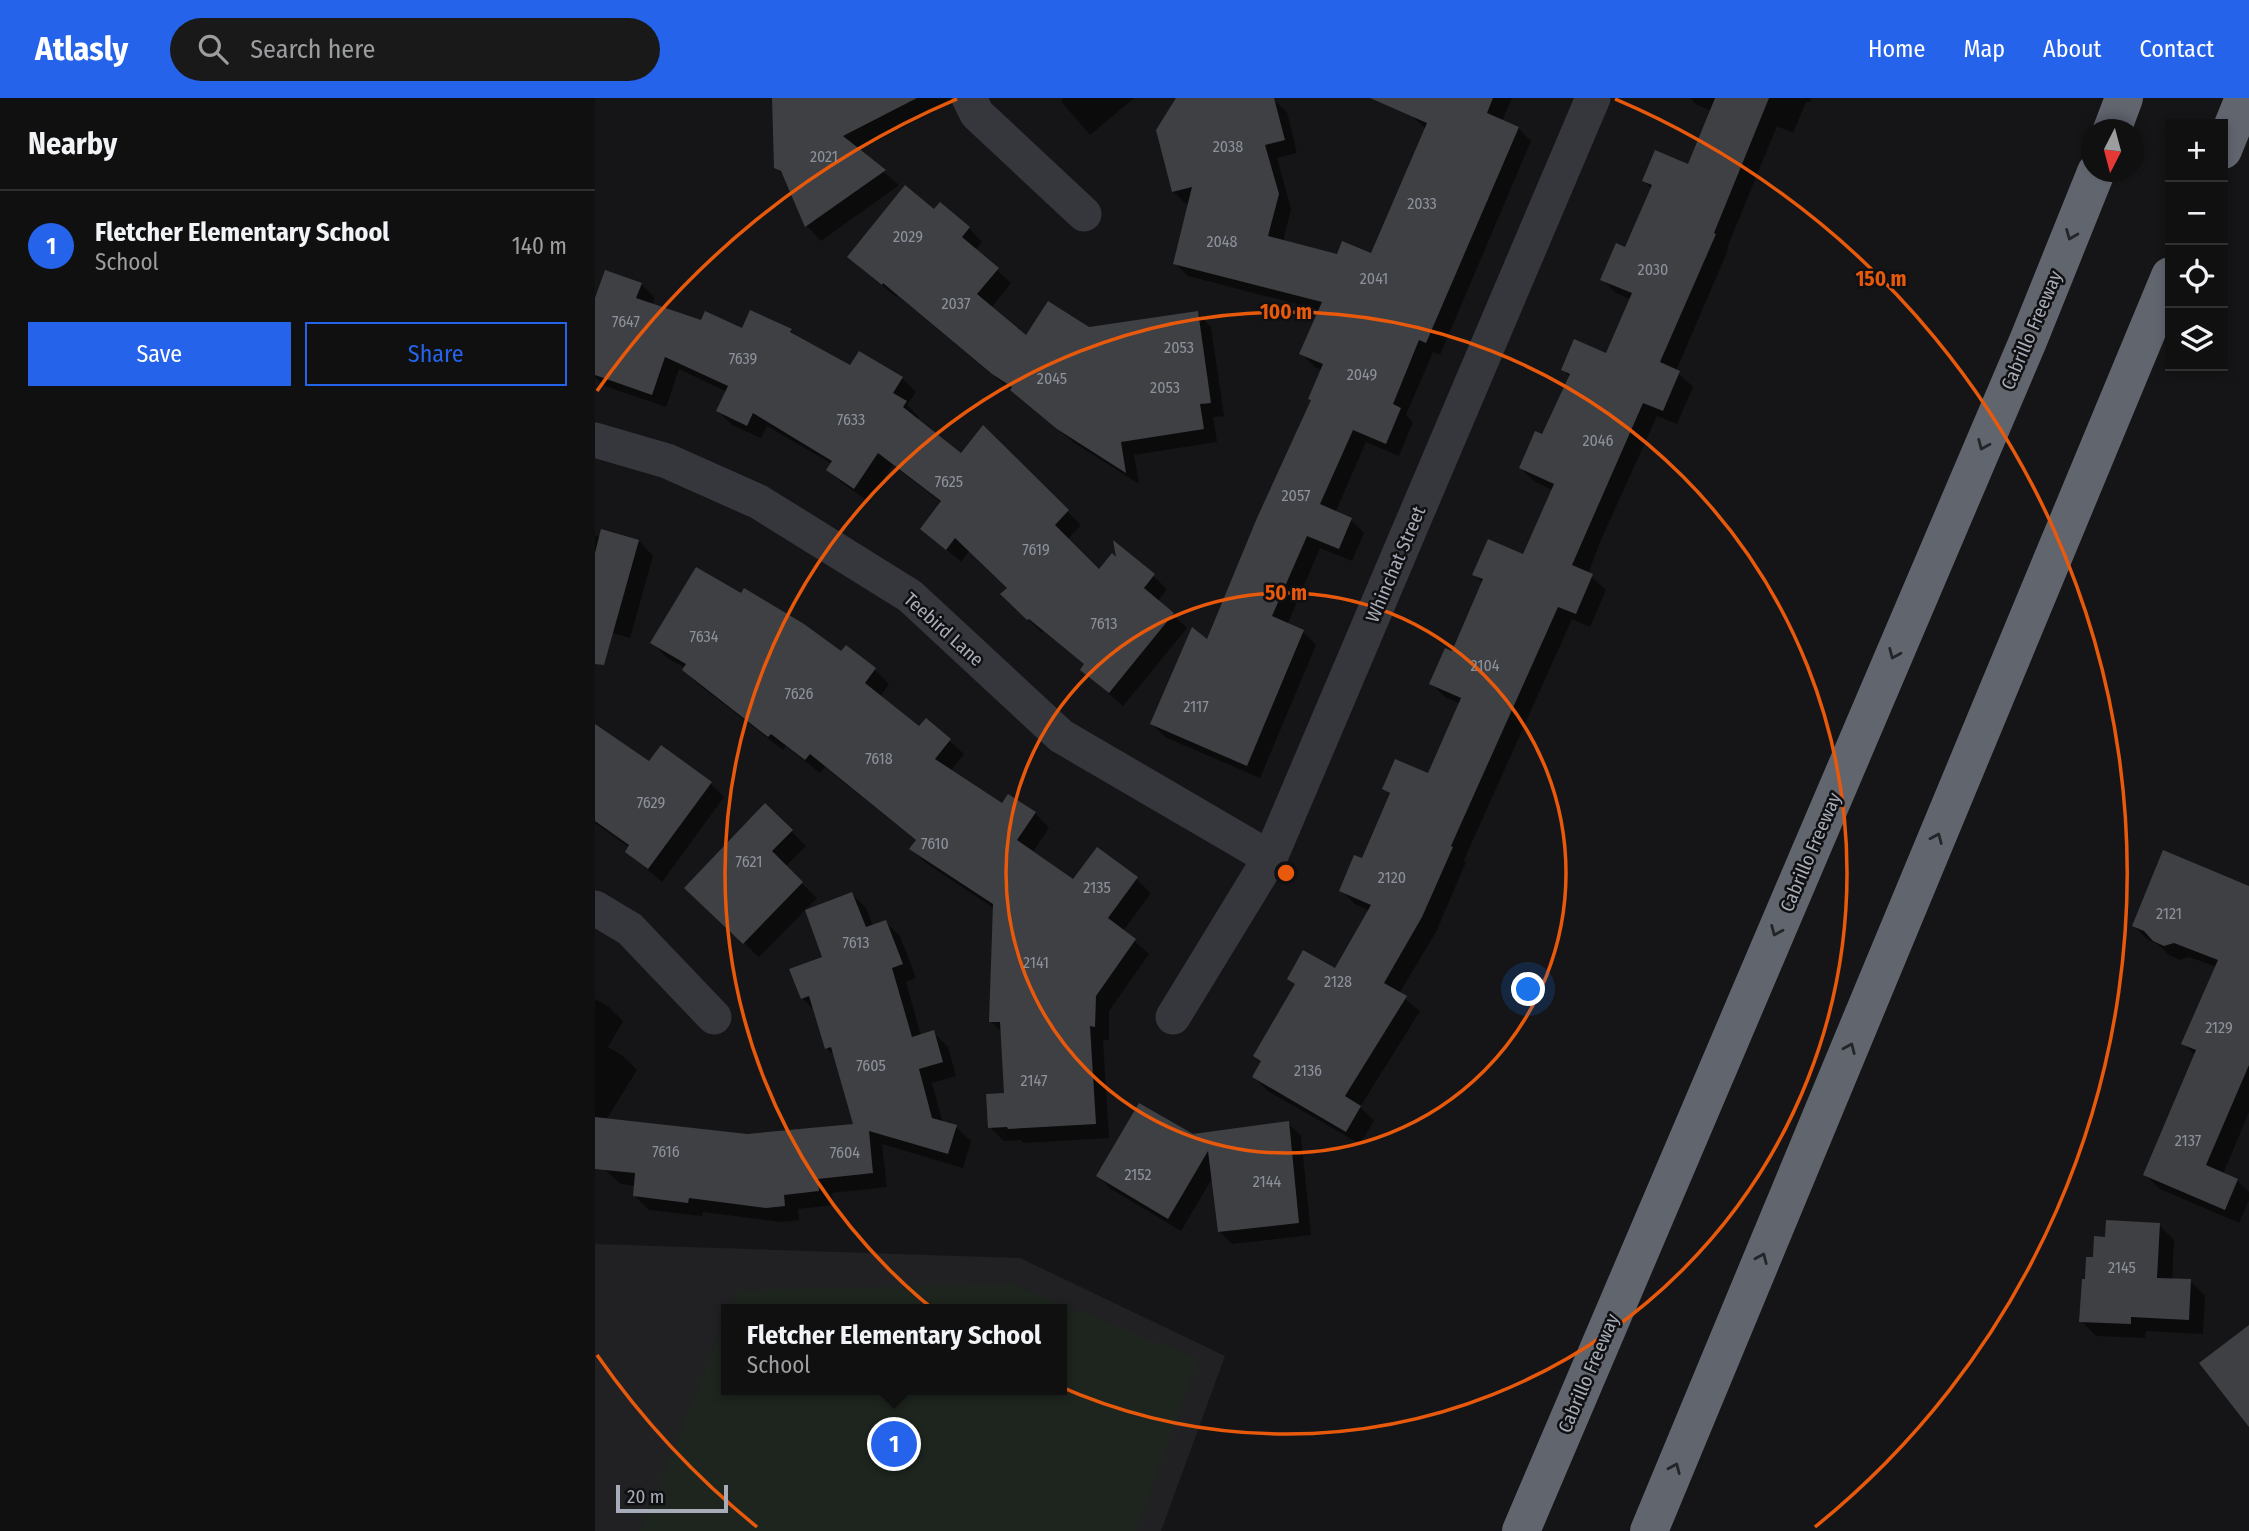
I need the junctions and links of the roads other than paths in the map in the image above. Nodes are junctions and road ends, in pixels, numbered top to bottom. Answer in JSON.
{"nodes":[{"id":1,"x":969,"y":98,"type":"edge"},
{"id":2,"x":1593,"y":98,"type":"edge"},
{"id":3,"x":2125,"y":98,"type":"edge"},
{"id":4,"x":2244,"y":98,"type":"edge"},
{"id":5,"x":2116,"y":119,"type":"edge"},
{"id":6,"x":2228,"y":138,"type":"edge"},
{"id":7,"x":2092,"y":182,"type":"edge"},
{"id":8,"x":1084,"y":214,"type":"dead end"},
{"id":9,"x":2165,"y":288,"type":"edge"},
{"id":10,"x":595,"y":440,"type":"edge"},
{"id":11,"x":1270,"y":858,"type":"junction"},
{"id":12,"x":595,"y":908,"type":"edge"},
{"id":13,"x":713,"y":1017,"type":"dead end"},
{"id":14,"x":1173,"y":1017,"type":"dead end"},
{"id":15,"x":1521,"y":1531,"type":"edge"},
{"id":16,"x":1649,"y":1531,"type":"edge"}],
"edges":[{"from":1,"to":8,"type":"street"},
{"from":2,"to":11,"type":"street","name":"Whinchat Street"},
{"from":3,"to":5,"type":"highway"},
{"from":4,"to":6,"type":"highway"},
{"from":7,"to":15,"type":"highway","name":"Cabrillo Freeway","one_way":true},
{"from":16,"to":9,"type":"highway","one_way":true},
{"from":10,"to":11,"type":"street","name":"Teebird Lane"},
{"from":11,"to":14,"type":"street","name":"Whinchat Street"},
{"from":12,"to":13,"type":"street"}]}
